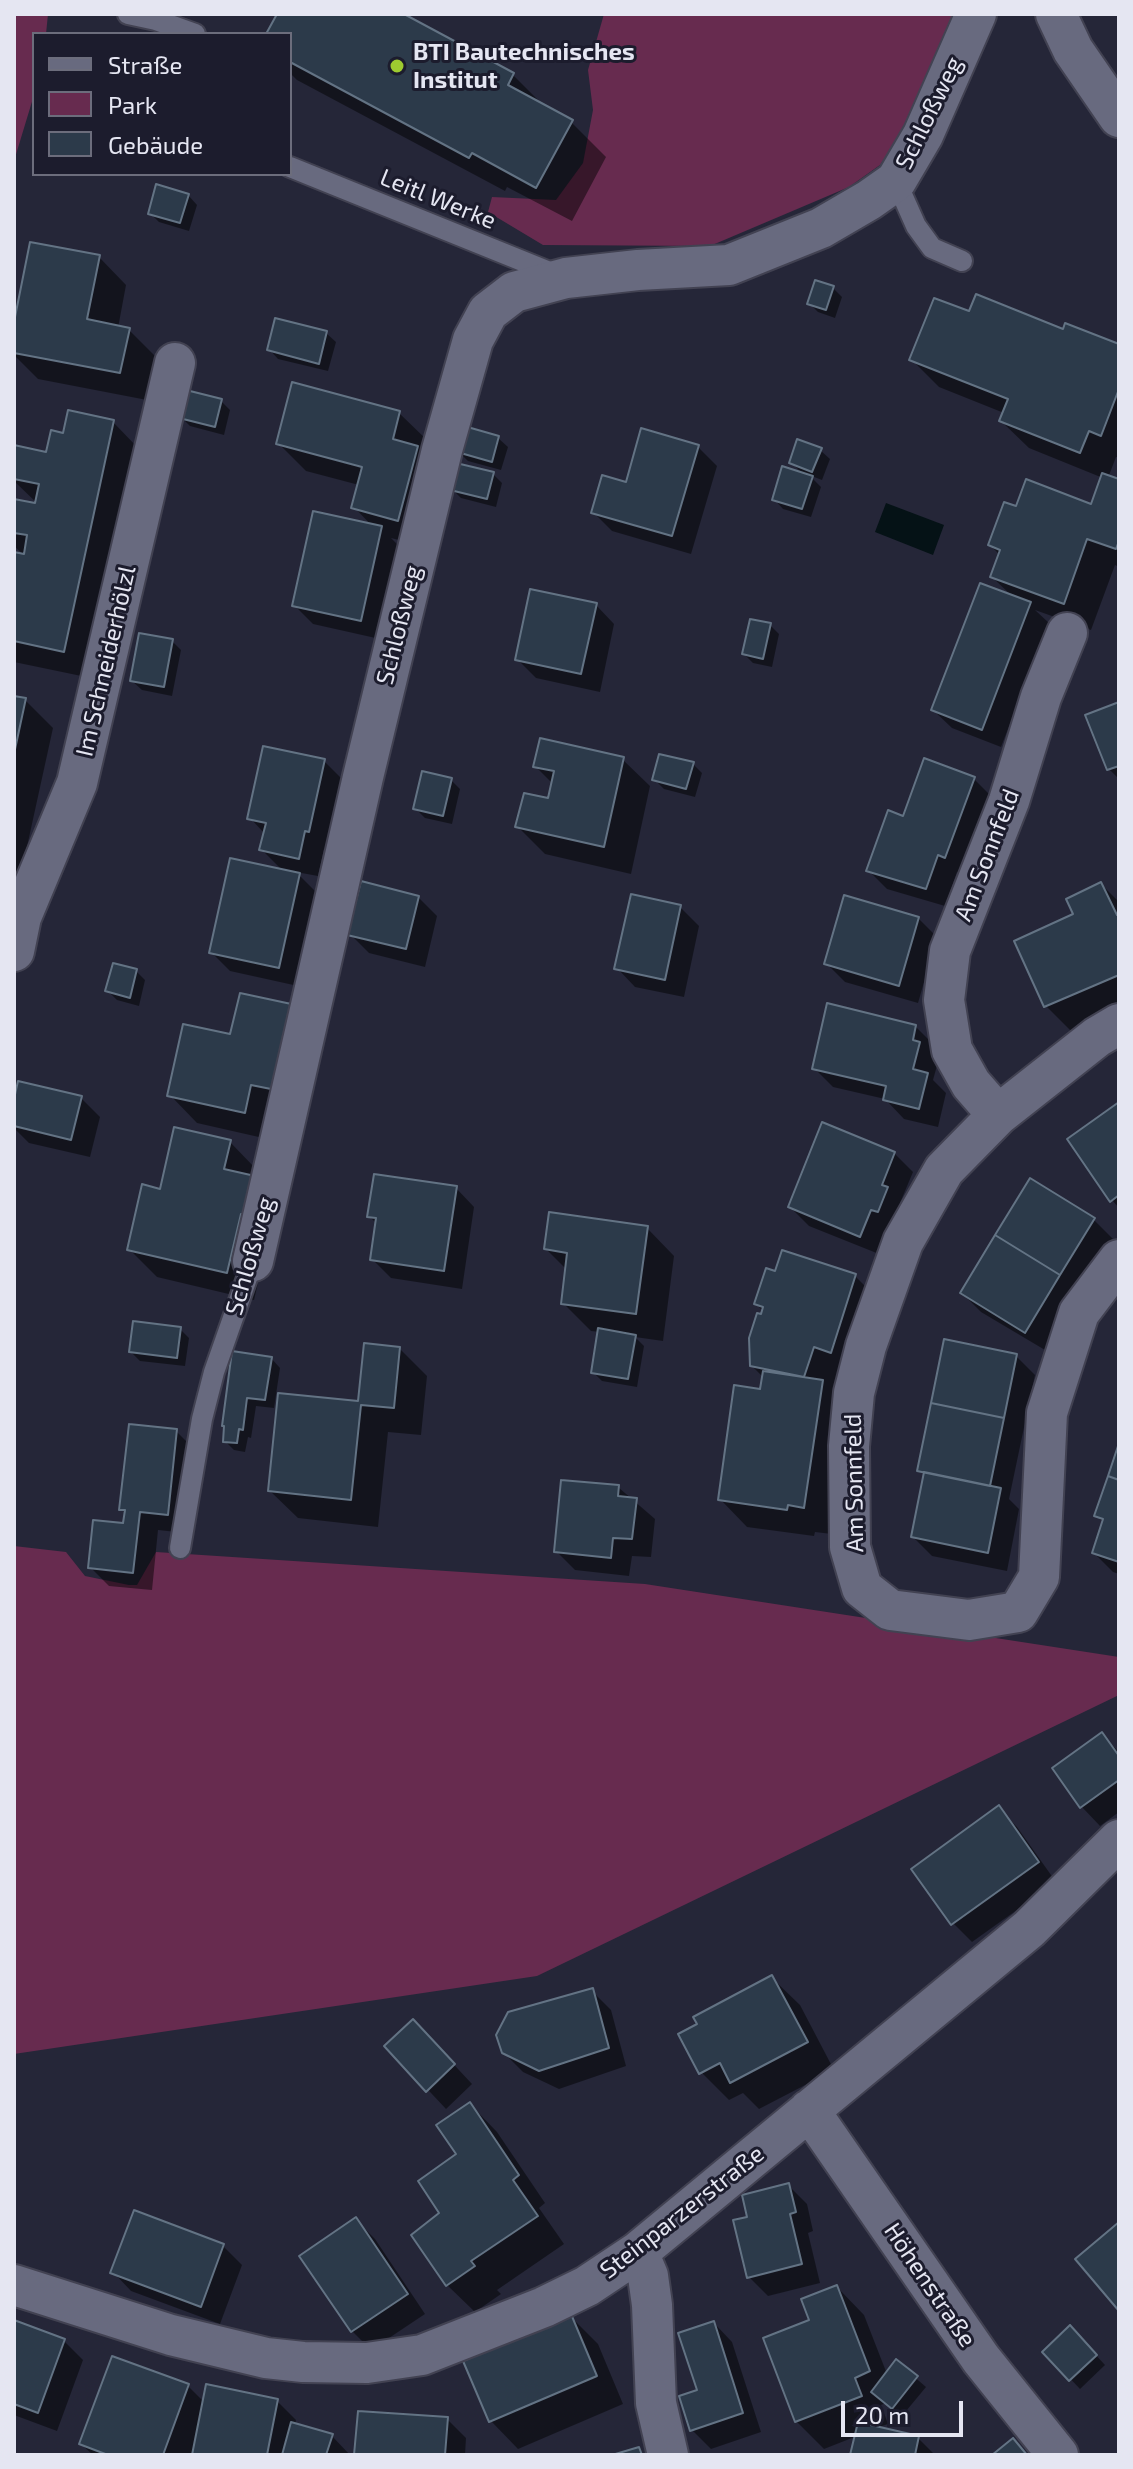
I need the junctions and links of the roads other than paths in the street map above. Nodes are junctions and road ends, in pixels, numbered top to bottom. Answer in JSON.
{"nodes":[{"id":1,"x":128,"y":14,"type":"edge"},
{"id":2,"x":976,"y":14,"type":"edge"},
{"id":3,"x":1056,"y":14,"type":"edge"},
{"id":4,"x":189,"y":32,"type":"edge"},
{"id":5,"x":1119,"y":117,"type":"edge"},
{"id":6,"x":292,"y":168,"type":"edge"},
{"id":7,"x":896,"y":181,"type":"junction"},
{"id":8,"x":962,"y":261,"type":"dead end"},
{"id":9,"x":566,"y":278,"type":"junction"},
{"id":10,"x":175,"y":363,"type":"dead end"},
{"id":11,"x":1067,"y":633,"type":"dead end"},
{"id":12,"x":14,"y":951,"type":"edge"},
{"id":13,"x":1119,"y":1024,"type":"edge"},
{"id":14,"x":998,"y":1115,"type":"junction"},
{"id":15,"x":1119,"y":1260,"type":"edge"},
{"id":16,"x":253,"y":1261,"type":"joint"},
{"id":17,"x":180,"y":1548,"type":"dead end"},
{"id":18,"x":1119,"y":1840,"type":"edge"},
{"id":19,"x":809,"y":2110,"type":"junction"},
{"id":20,"x":638,"y":2252,"type":"junction"},
{"id":21,"x":14,"y":2285,"type":"edge"},
{"id":22,"x":668,"y":2455,"type":"edge"},
{"id":23,"x":1058,"y":2455,"type":"edge"}],
"edges":[{"from":1,"to":4,"type":"lane"},
{"from":2,"to":7,"type":"street","name":"Schloßweg"},
{"from":3,"to":5,"type":"street"},
{"from":6,"to":9,"type":"lane","name":"Leitl Werke"},
{"from":7,"to":8,"type":"lane"},
{"from":7,"to":9,"type":"street","name":"Schloßweg"},
{"from":9,"to":16,"type":"street","name":"Schloßweg"},
{"from":10,"to":12,"type":"street","name":"Im Schneiderhölzl"},
{"from":11,"to":14,"type":"street","name":"Am Sonnfeld"},
{"from":13,"to":14,"type":"street","name":"Am Sonnfeld"},
{"from":14,"to":15,"type":"street","name":"Am Sonnfeld"},
{"from":16,"to":17,"type":"lane","name":"Schloßweg"},
{"from":18,"to":19,"type":"street","name":"Steinparzerstraße"},
{"from":19,"to":20,"type":"street","name":"Steinparzerstraße"},
{"from":19,"to":23,"type":"street","name":"Höhenstraße"},
{"from":20,"to":21,"type":"street","name":"Steinparzerstraße"},
{"from":20,"to":22,"type":"street"}]}
